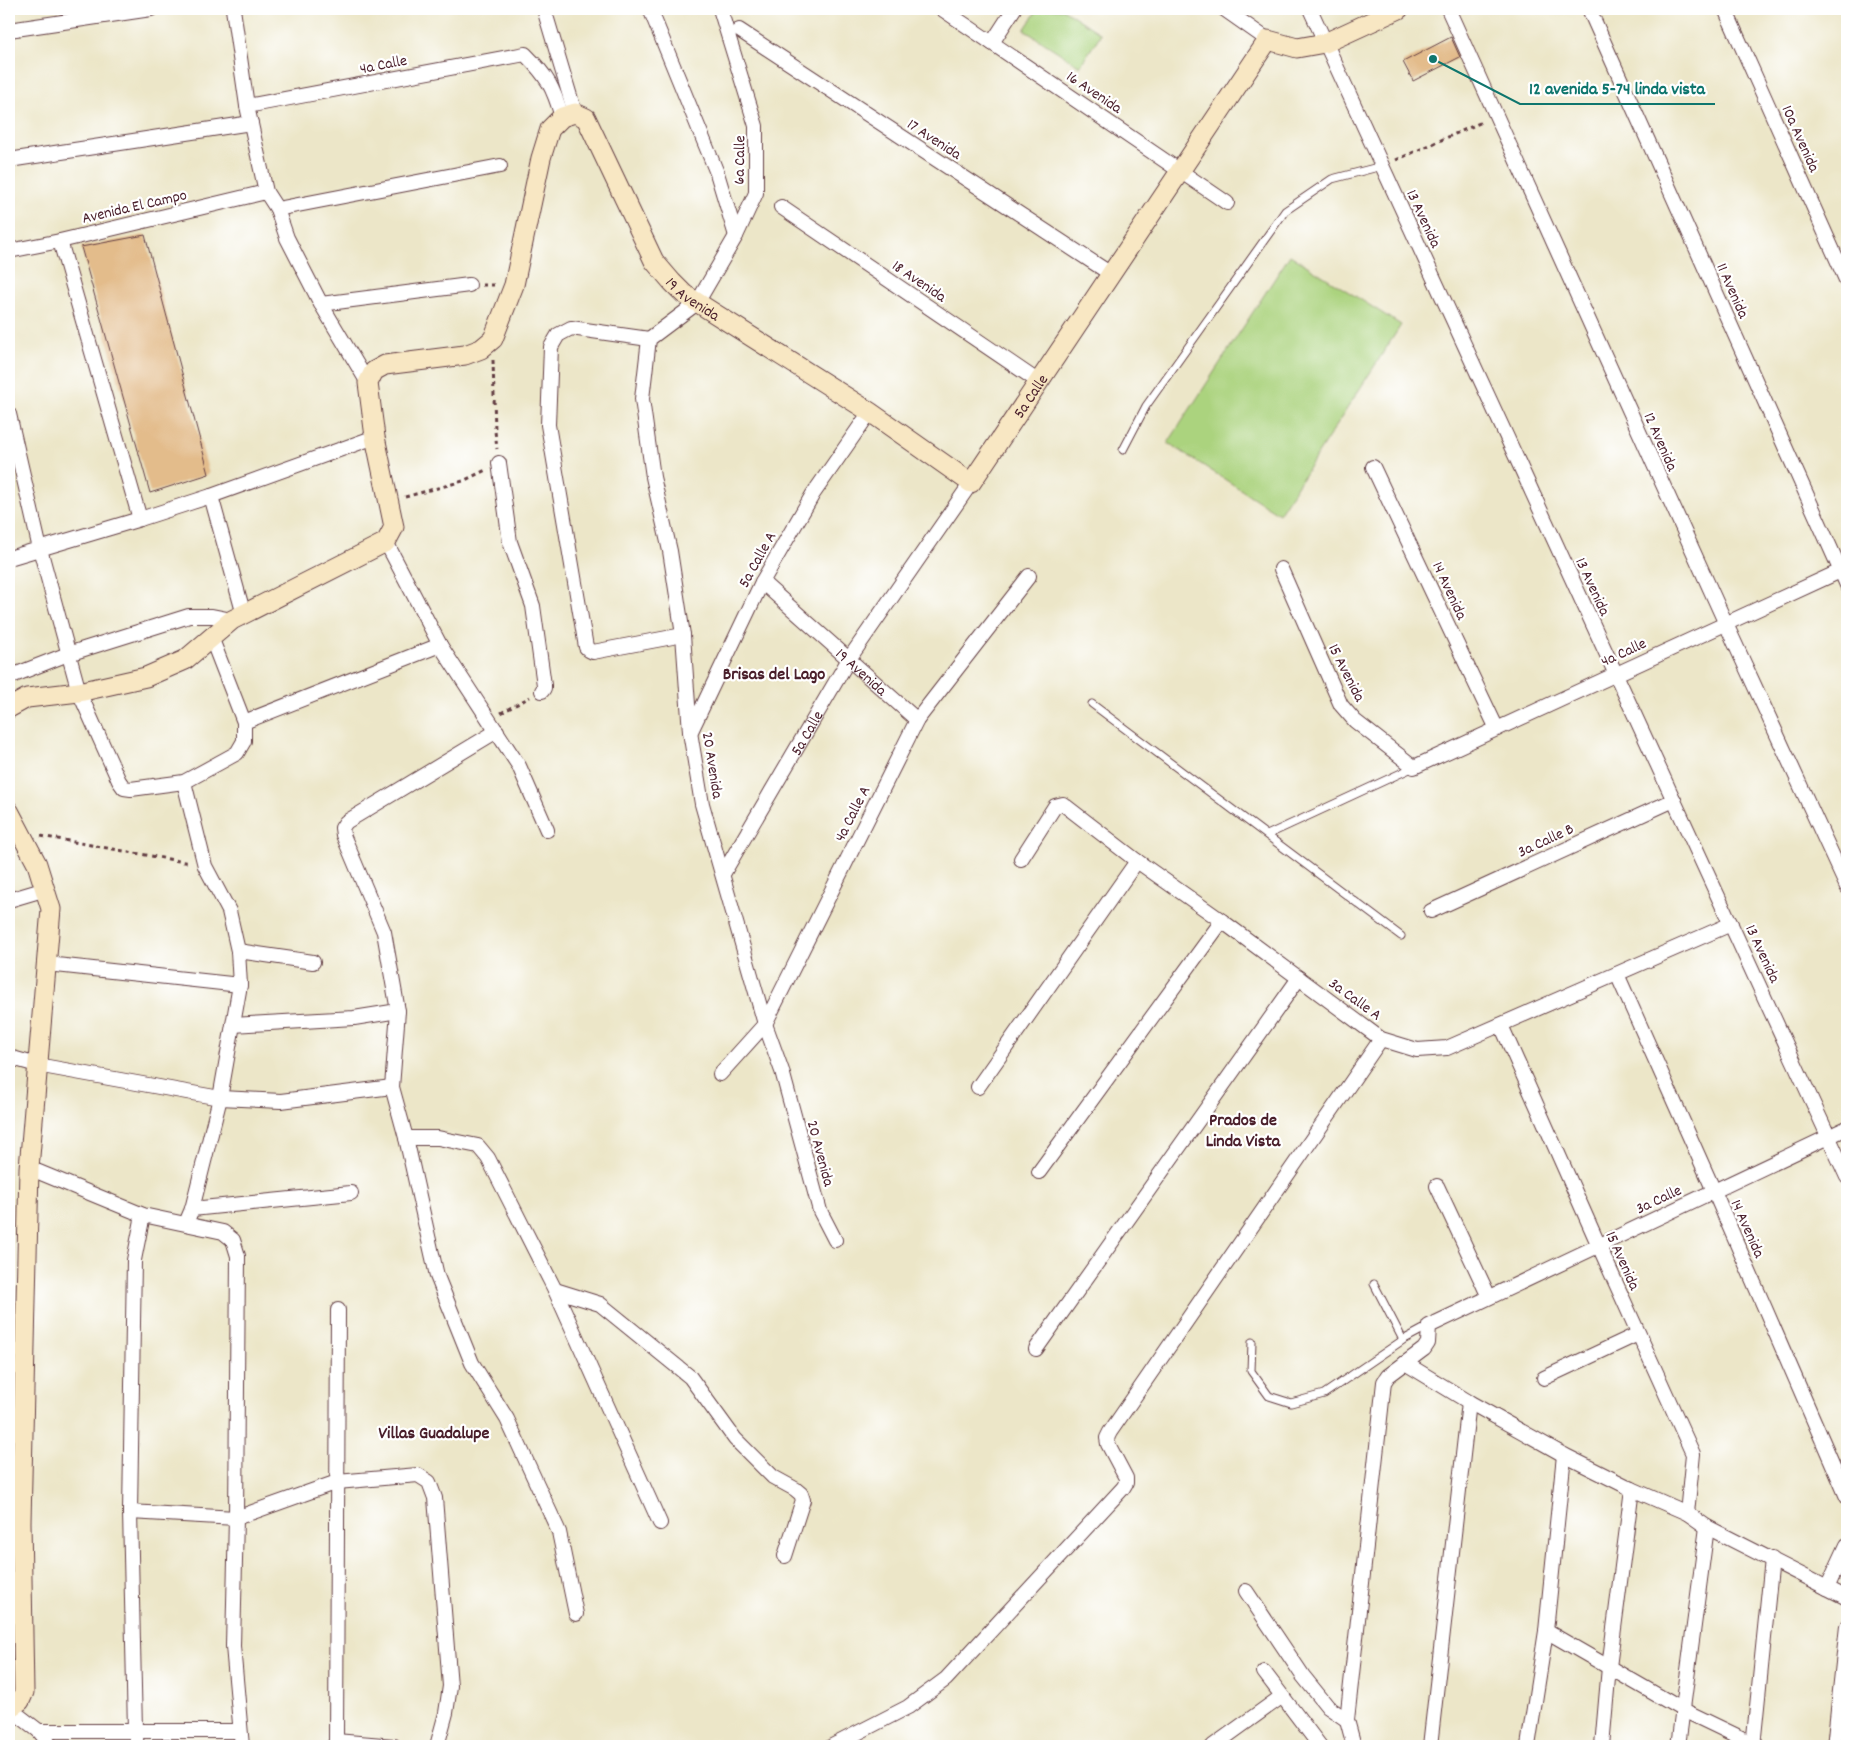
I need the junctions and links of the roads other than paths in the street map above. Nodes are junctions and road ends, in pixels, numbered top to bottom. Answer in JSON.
{"nodes":[{"id":1,"x":151,"y":9,"type":"edge"},
{"id":2,"x":233,"y":9,"type":"edge"},
{"id":3,"x":544,"y":9,"type":"edge"},
{"id":4,"x":650,"y":9,"type":"edge"},
{"id":5,"x":720,"y":9,"type":"edge"},
{"id":6,"x":942,"y":9,"type":"edge"},
{"id":7,"x":1014,"y":9,"type":"edge"},
{"id":8,"x":1224,"y":9,"type":"edge"},
{"id":9,"x":1310,"y":9,"type":"edge"},
{"id":10,"x":1399,"y":9,"type":"edge"},
{"id":11,"x":1448,"y":9,"type":"edge"},
{"id":12,"x":1589,"y":9,"type":"edge"},
{"id":13,"x":1725,"y":9,"type":"edge"},
{"id":14,"x":9,"y":30,"type":"edge"},
{"id":15,"x":740,"y":30,"type":"dead end"},
{"id":16,"x":1268,"y":40,"type":"junction"},
{"id":17,"x":992,"y":42,"type":"junction"},
{"id":18,"x":1325,"y":43,"type":"junction"},
{"id":19,"x":247,"y":106,"type":"junction"},
{"id":20,"x":569,"y":115,"type":"junction"},
{"id":21,"x":251,"y":122,"type":"junction"},
{"id":22,"x":9,"y":160,"type":"edge"},
{"id":23,"x":500,"y":166,"type":"dead end"},
{"id":24,"x":1382,"y":166,"type":"junction"},
{"id":25,"x":1180,"y":170,"type":"junction"},
{"id":26,"x":266,"y":192,"type":"junction"},
{"id":27,"x":1227,"y":203,"type":"dead end"},
{"id":28,"x":782,"y":207,"type":"dead end"},
{"id":29,"x":277,"y":209,"type":"junction"},
{"id":30,"x":736,"y":236,"type":"junction"},
{"id":31,"x":60,"y":241,"type":"junction"},
{"id":32,"x":9,"y":251,"type":"edge"},
{"id":33,"x":1111,"y":274,"type":"junction"},
{"id":34,"x":1847,"y":282,"type":"edge"},
{"id":35,"x":469,"y":285,"type":"road end"},
{"id":36,"x":697,"y":303,"type":"junction"},
{"id":37,"x":321,"y":304,"type":"junction"},
{"id":38,"x":649,"y":340,"type":"junction"},
{"id":39,"x":1039,"y":382,"type":"junction"},
{"id":40,"x":368,"y":383,"type":"junction"},
{"id":41,"x":870,"y":412,"type":"junction"},
{"id":42,"x":9,"y":414,"type":"edge"},
{"id":43,"x":375,"y":438,"type":"junction"},
{"id":44,"x":1123,"y":450,"type":"dead end"},
{"id":45,"x":499,"y":463,"type":"road end"},
{"id":46,"x":1373,"y":466,"type":"dead end"},
{"id":47,"x":971,"y":483,"type":"junction"},
{"id":48,"x":210,"y":496,"type":"junction"},
{"id":49,"x":140,"y":519,"type":"junction"},
{"id":50,"x":386,"y":542,"type":"junction"},
{"id":51,"x":40,"y":549,"type":"junction"},
{"id":52,"x":9,"y":558,"type":"edge"},
{"id":53,"x":1281,"y":569,"type":"dead end"},
{"id":54,"x":1844,"y":569,"type":"edge"},
{"id":55,"x":1029,"y":576,"type":"dead end"},
{"id":56,"x":762,"y":582,"type":"junction"},
{"id":57,"x":1847,"y":585,"type":"edge"},
{"id":58,"x":238,"y":617,"type":"junction"},
{"id":59,"x":1726,"y":624,"type":"junction"},
{"id":60,"x":683,"y":635,"type":"junction"},
{"id":61,"x":211,"y":637,"type":"junction"},
{"id":62,"x":440,"y":645,"type":"junction"},
{"id":63,"x":68,"y":654,"type":"junction"},
{"id":64,"x":849,"y":659,"type":"junction"},
{"id":65,"x":1616,"y":674,"type":"junction"},
{"id":66,"x":9,"y":677,"type":"edge"},
{"id":67,"x":542,"y":691,"type":"road end"},
{"id":68,"x":79,"y":692,"type":"junction"},
{"id":69,"x":1092,"y":704,"type":"dead end"},
{"id":70,"x":9,"y":708,"type":"edge"},
{"id":71,"x":917,"y":720,"type":"junction"},
{"id":72,"x":244,"y":722,"type":"junction"},
{"id":73,"x":493,"y":725,"type":"junction"},
{"id":74,"x":1497,"y":729,"type":"junction"},
{"id":75,"x":690,"y":732,"type":"junction"},
{"id":76,"x":1414,"y":767,"type":"junction"},
{"id":77,"x":184,"y":782,"type":"junction"},
{"id":78,"x":1674,"y":800,"type":"junction"},
{"id":79,"x":9,"y":812,"type":"edge"},
{"id":80,"x":547,"y":830,"type":"dead end"},
{"id":81,"x":1267,"y":835,"type":"junction"},
{"id":82,"x":1021,"y":859,"type":"dead end"},
{"id":83,"x":1137,"y":861,"type":"junction"},
{"id":84,"x":723,"y":874,"type":"junction"},
{"id":85,"x":1847,"y":887,"type":"edge"},
{"id":86,"x":46,"y":889,"type":"junction"},
{"id":87,"x":9,"y":900,"type":"edge"},
{"id":88,"x":1432,"y":911,"type":"dead end"},
{"id":89,"x":1222,"y":921,"type":"junction"},
{"id":90,"x":1731,"y":924,"type":"junction"},
{"id":91,"x":1401,"y":936,"type":"dead end"},
{"id":92,"x":238,"y":951,"type":"junction"},
{"id":93,"x":313,"y":962,"type":"dead end"},
{"id":94,"x":46,"y":964,"type":"junction"},
{"id":95,"x":1616,"y":974,"type":"junction"},
{"id":96,"x":1298,"y":978,"type":"junction"},
{"id":97,"x":240,"y":985,"type":"junction"},
{"id":98,"x":398,"y":1011,"type":"junction"},
{"id":99,"x":765,"y":1024,"type":"junction"},
{"id":100,"x":233,"y":1025,"type":"junction"},
{"id":101,"x":1501,"y":1025,"type":"junction"},
{"id":102,"x":1381,"y":1039,"type":"junction"},
{"id":103,"x":9,"y":1058,"type":"edge"},
{"id":104,"x":37,"y":1065,"type":"junction"},
{"id":105,"x":720,"y":1074,"type":"dead end"},
{"id":106,"x":392,"y":1087,"type":"junction"},
{"id":107,"x":978,"y":1087,"type":"dead end"},
{"id":108,"x":220,"y":1098,"type":"junction"},
{"id":109,"x":1847,"y":1128,"type":"edge"},
{"id":110,"x":1829,"y":1136,"type":"junction"},
{"id":111,"x":406,"y":1138,"type":"junction"},
{"id":112,"x":29,"y":1168,"type":"junction"},
{"id":113,"x":1039,"y":1172,"type":"dead end"},
{"id":114,"x":1847,"y":1177,"type":"edge"},
{"id":115,"x":1437,"y":1186,"type":"dead end"},
{"id":116,"x":1714,"y":1191,"type":"junction"},
{"id":117,"x":351,"y":1193,"type":"dead end"},
{"id":118,"x":192,"y":1209,"type":"junction"},
{"id":119,"x":143,"y":1215,"type":"junction"},
{"id":120,"x":186,"y":1223,"type":"junction"},
{"id":121,"x":835,"y":1240,"type":"dead end"},
{"id":122,"x":1599,"y":1246,"type":"junction"},
{"id":123,"x":1374,"y":1284,"type":"dead end"},
{"id":124,"x":555,"y":1290,"type":"junction"},
{"id":125,"x":1489,"y":1297,"type":"junction"},
{"id":126,"x":338,"y":1310,"type":"dead end"},
{"id":127,"x":1429,"y":1326,"type":"junction"},
{"id":128,"x":1638,"y":1334,"type":"junction"},
{"id":129,"x":1402,"y":1340,"type":"junction"},
{"id":130,"x":1252,"y":1342,"type":"dead end"},
{"id":131,"x":1036,"y":1349,"type":"dead end"},
{"id":132,"x":1405,"y":1363,"type":"junction"},
{"id":133,"x":1544,"y":1378,"type":"dead end"},
{"id":134,"x":1469,"y":1402,"type":"junction"},
{"id":135,"x":1564,"y":1455,"type":"junction"},
{"id":136,"x":337,"y":1482,"type":"junction"},
{"id":137,"x":1632,"y":1489,"type":"junction"},
{"id":138,"x":1847,"y":1497,"type":"edge"},
{"id":139,"x":130,"y":1512,"type":"junction"},
{"id":140,"x":1687,"y":1513,"type":"junction"},
{"id":141,"x":236,"y":1518,"type":"junction"},
{"id":142,"x":660,"y":1522,"type":"dead end"},
{"id":143,"x":1707,"y":1527,"type":"junction"},
{"id":144,"x":1847,"y":1545,"type":"edge"},
{"id":145,"x":785,"y":1556,"type":"dead end"},
{"id":146,"x":1772,"y":1559,"type":"junction"},
{"id":147,"x":1827,"y":1588,"type":"junction"},
{"id":148,"x":1246,"y":1591,"type":"dead end"},
{"id":149,"x":1847,"y":1598,"type":"edge"},
{"id":150,"x":576,"y":1614,"type":"dead end"},
{"id":151,"x":1847,"y":1626,"type":"edge"},
{"id":152,"x":1546,"y":1631,"type":"junction"},
{"id":153,"x":1609,"y":1667,"type":"junction"},
{"id":154,"x":1264,"y":1672,"type":"dead end"},
{"id":155,"x":1281,"y":1697,"type":"junction"},
{"id":156,"x":9,"y":1708,"type":"edge"},
{"id":157,"x":1683,"y":1710,"type":"junction"},
{"id":158,"x":1347,"y":1720,"type":"junction"},
{"id":159,"x":135,"y":1730,"type":"junction"},
{"id":160,"x":39,"y":1731,"type":"junction"},
{"id":161,"x":240,"y":1731,"type":"junction"},
{"id":162,"x":335,"y":1744,"type":"edge"},
{"id":163,"x":51,"y":1746,"type":"edge"},
{"id":164,"x":137,"y":1746,"type":"edge"},
{"id":165,"x":242,"y":1746,"type":"edge"},
{"id":166,"x":394,"y":1746,"type":"edge"},
{"id":167,"x":437,"y":1746,"type":"edge"},
{"id":168,"x":832,"y":1746,"type":"edge"},
{"id":169,"x":1213,"y":1746,"type":"edge"},
{"id":170,"x":1320,"y":1746,"type":"edge"},
{"id":171,"x":1354,"y":1746,"type":"edge"},
{"id":172,"x":1430,"y":1746,"type":"edge"},
{"id":173,"x":1528,"y":1746,"type":"edge"},
{"id":174,"x":1602,"y":1746,"type":"edge"},
{"id":175,"x":1678,"y":1746,"type":"edge"},
{"id":176,"x":1755,"y":1746,"type":"edge"},
{"id":177,"x":1834,"y":1746,"type":"edge"}],
"edges":[{"from":1,"to":14,"type":"street"},
{"from":2,"to":19,"type":"street"},
{"from":3,"to":20,"type":"street","name":"19 Avenida"},
{"from":4,"to":30,"type":"street"},
{"from":5,"to":30,"type":"street","name":"6a Calle"},
{"from":6,"to":17,"type":"street","name":"16 Avenida"},
{"from":7,"to":17,"type":"street"},
{"from":8,"to":16,"type":"street"},
{"from":9,"to":18,"type":"street","name":"13 Avenida"},
{"from":10,"to":18,"type":"street"},
{"from":11,"to":59,"type":"street","name":"12 Avenida"},
{"from":12,"to":54,"type":"street","name":"11 Avenida"},
{"from":13,"to":34,"type":"street","name":"10a Avenida"},
{"from":15,"to":33,"type":"street","name":"17 Avenida"},
{"from":16,"to":18,"type":"street"},
{"from":16,"to":25,"type":"street","name":"5a Calle"},
{"from":17,"to":25,"type":"street","name":"16 Avenida"},
{"from":18,"to":24,"type":"street","name":"13 Avenida"},
{"from":19,"to":20,"type":"street","name":"4a Calle"},
{"from":19,"to":21,"type":"street"},
{"from":20,"to":36,"type":"street","name":"19 Avenida"},
{"from":20,"to":40,"type":"street"},
{"from":21,"to":22,"type":"street"},
{"from":21,"to":26,"type":"street"},
{"from":23,"to":29,"type":"street"},
{"from":24,"to":44,"type":"lane"},
{"from":24,"to":65,"type":"street","name":"13 Avenida"},
{"from":25,"to":27,"type":"street","name":"16 Avenida"},
{"from":25,"to":33,"type":"street","name":"5a Calle"},
{"from":26,"to":29,"type":"street"},
{"from":26,"to":31,"type":"street","name":"Avenida El Campo"},
{"from":28,"to":39,"type":"street","name":"18 Avenida"},
{"from":29,"to":37,"type":"street"},
{"from":30,"to":36,"type":"street","name":"6a Calle"},
{"from":31,"to":32,"type":"street","name":"Avenida El Campo"},
{"from":31,"to":49,"type":"street"},
{"from":33,"to":39,"type":"street","name":"5a Calle"},
{"from":35,"to":37,"type":"street"},
{"from":36,"to":38,"type":"street"},
{"from":36,"to":41,"type":"street","name":"19 Avenida"},
{"from":37,"to":40,"type":"street"},
{"from":38,"to":60,"type":"street","name":"20 Avenida"},
{"from":38,"to":60,"type":"street"},
{"from":39,"to":47,"type":"street","name":"5a Calle"},
{"from":40,"to":43,"type":"street"},
{"from":41,"to":47,"type":"street","name":"19 Avenida"},
{"from":41,"to":56,"type":"street","name":"5a Calle A"},
{"from":42,"to":51,"type":"street"},
{"from":43,"to":48,"type":"street"},
{"from":43,"to":50,"type":"street"},
{"from":45,"to":67,"type":"street"},
{"from":46,"to":74,"type":"street","name":"14 Avenida"},
{"from":47,"to":64,"type":"street","name":"5a Calle"},
{"from":48,"to":49,"type":"street"},
{"from":48,"to":58,"type":"street"},
{"from":49,"to":51,"type":"street"},
{"from":50,"to":58,"type":"street"},
{"from":50,"to":62,"type":"street"},
{"from":51,"to":52,"type":"street"},
{"from":51,"to":63,"type":"street"},
{"from":53,"to":76,"type":"street","name":"15 Avenida"},
{"from":54,"to":57,"type":"street","name":"11 Avenida"},
{"from":54,"to":59,"type":"street","name":"4a Calle"},
{"from":55,"to":71,"type":"street","name":"4a Calle A"},
{"from":56,"to":64,"type":"street","name":"19 Avenida"},
{"from":56,"to":75,"type":"street","name":"5a Calle A"},
{"from":58,"to":61,"type":"street"},
{"from":58,"to":63,"type":"street"},
{"from":59,"to":65,"type":"street","name":"4a Calle"},
{"from":59,"to":85,"type":"street","name":"12 Avenida"},
{"from":60,"to":75,"type":"street","name":"20 Avenida"},
{"from":61,"to":68,"type":"street"},
{"from":61,"to":72,"type":"street"},
{"from":62,"to":72,"type":"street"},
{"from":62,"to":73,"type":"street"},
{"from":63,"to":66,"type":"street"},
{"from":63,"to":68,"type":"street"},
{"from":64,"to":71,"type":"street","name":"19 Avenida"},
{"from":64,"to":84,"type":"street","name":"5a Calle"},
{"from":65,"to":74,"type":"street","name":"4a Calle"},
{"from":65,"to":78,"type":"street","name":"13 Avenida"},
{"from":68,"to":70,"type":"street"},
{"from":68,"to":77,"type":"street"},
{"from":69,"to":81,"type":"lane"},
{"from":71,"to":99,"type":"street","name":"4a Calle A"},
{"from":72,"to":77,"type":"street"},
{"from":73,"to":80,"type":"street"},
{"from":73,"to":98,"type":"street"},
{"from":74,"to":76,"type":"street","name":"4a Calle"},
{"from":75,"to":84,"type":"street","name":"20 Avenida"},
{"from":76,"to":81,"type":"lane"},
{"from":77,"to":92,"type":"street"},
{"from":78,"to":88,"type":"street","name":"3a Calle B"},
{"from":78,"to":90,"type":"street","name":"13 Avenida"},
{"from":79,"to":86,"type":"street"},
{"from":81,"to":91,"type":"lane"},
{"from":82,"to":83,"type":"street","name":"3a Calle A"},
{"from":83,"to":89,"type":"street","name":"3a Calle A"},
{"from":83,"to":107,"type":"street"},
{"from":84,"to":99,"type":"street","name":"20 Avenida"},
{"from":86,"to":87,"type":"street"},
{"from":86,"to":94,"type":"street"},
{"from":89,"to":96,"type":"street","name":"3a Calle A"},
{"from":89,"to":113,"type":"street"},
{"from":90,"to":95,"type":"street","name":"3a Calle A"},
{"from":90,"to":110,"type":"street","name":"13 Avenida"},
{"from":92,"to":93,"type":"street"},
{"from":92,"to":97,"type":"street"},
{"from":94,"to":97,"type":"street"},
{"from":94,"to":104,"type":"street"},
{"from":95,"to":101,"type":"street","name":"3a Calle A"},
{"from":95,"to":116,"type":"street","name":"14 Avenida"},
{"from":96,"to":102,"type":"street","name":"3a Calle A"},
{"from":96,"to":131,"type":"street"},
{"from":97,"to":100,"type":"street"},
{"from":98,"to":100,"type":"street"},
{"from":98,"to":106,"type":"street"},
{"from":99,"to":105,"type":"street","name":"4a Calle A"},
{"from":99,"to":121,"type":"street","name":"20 Avenida"},
{"from":100,"to":108,"type":"street"},
{"from":101,"to":102,"type":"street","name":"3a Calle A"},
{"from":101,"to":122,"type":"street","name":"15 Avenida"},
{"from":102,"to":168,"type":"street"},
{"from":103,"to":104,"type":"street"},
{"from":104,"to":108,"type":"street"},
{"from":104,"to":112,"type":"street"},
{"from":106,"to":108,"type":"street"},
{"from":106,"to":111,"type":"street"},
{"from":108,"to":118,"type":"street"},
{"from":109,"to":110,"type":"street","name":"3a Calle"},
{"from":110,"to":114,"type":"street","name":"13 Avenida"},
{"from":110,"to":116,"type":"street","name":"3a Calle"},
{"from":111,"to":124,"type":"street"},
{"from":111,"to":150,"type":"street"},
{"from":112,"to":119,"type":"street"},
{"from":112,"to":156,"type":"street"},
{"from":115,"to":125,"type":"street"},
{"from":116,"to":122,"type":"street","name":"3a Calle"},
{"from":116,"to":138,"type":"street","name":"14 Avenida"},
{"from":117,"to":118,"type":"street"},
{"from":118,"to":120,"type":"street"},
{"from":119,"to":120,"type":"street"},
{"from":119,"to":139,"type":"street"},
{"from":120,"to":141,"type":"street"},
{"from":122,"to":125,"type":"street","name":"3a Calle"},
{"from":122,"to":128,"type":"street","name":"15 Avenida"},
{"from":123,"to":129,"type":"lane"},
{"from":124,"to":142,"type":"street"},
{"from":124,"to":145,"type":"street"},
{"from":125,"to":127,"type":"street","name":"3a Calle"},
{"from":126,"to":136,"type":"street"},
{"from":127,"to":129,"type":"lane"},
{"from":127,"to":132,"type":"street"},
{"from":128,"to":133,"type":"street"},
{"from":128,"to":140,"type":"street","name":"15 Avenida"},
{"from":129,"to":130,"type":"lane"},
{"from":132,"to":134,"type":"street"},
{"from":132,"to":158,"type":"street"},
{"from":134,"to":135,"type":"street"},
{"from":134,"to":172,"type":"street"},
{"from":135,"to":137,"type":"street"},
{"from":135,"to":152,"type":"street"},
{"from":136,"to":141,"type":"street"},
{"from":136,"to":162,"type":"street"},
{"from":136,"to":167,"type":"street"},
{"from":137,"to":140,"type":"street"},
{"from":137,"to":153,"type":"street"},
{"from":139,"to":141,"type":"street"},
{"from":139,"to":159,"type":"street"},
{"from":140,"to":143,"type":"street"},
{"from":141,"to":161,"type":"street"},
{"from":143,"to":146,"type":"street"},
{"from":143,"to":157,"type":"street"},
{"from":144,"to":147,"type":"street"},
{"from":146,"to":147,"type":"street"},
{"from":146,"to":176,"type":"street"},
{"from":147,"to":149,"type":"street"},
{"from":148,"to":158,"type":"street"},
{"from":151,"to":177,"type":"street"},
{"from":152,"to":153,"type":"street"},
{"from":152,"to":173,"type":"street"},
{"from":153,"to":157,"type":"street"},
{"from":153,"to":174,"type":"street"},
{"from":154,"to":155,"type":"street"},
{"from":155,"to":169,"type":"street"},
{"from":155,"to":170,"type":"street"},
{"from":156,"to":160,"type":"street"},
{"from":157,"to":175,"type":"street"},
{"from":157,"to":176,"type":"street"},
{"from":158,"to":171,"type":"street"},
{"from":159,"to":160,"type":"street"},
{"from":159,"to":161,"type":"street"},
{"from":159,"to":164,"type":"street"},
{"from":160,"to":163,"type":"street"},
{"from":161,"to":165,"type":"street"},
{"from":162,"to":166,"type":"street"}]}
